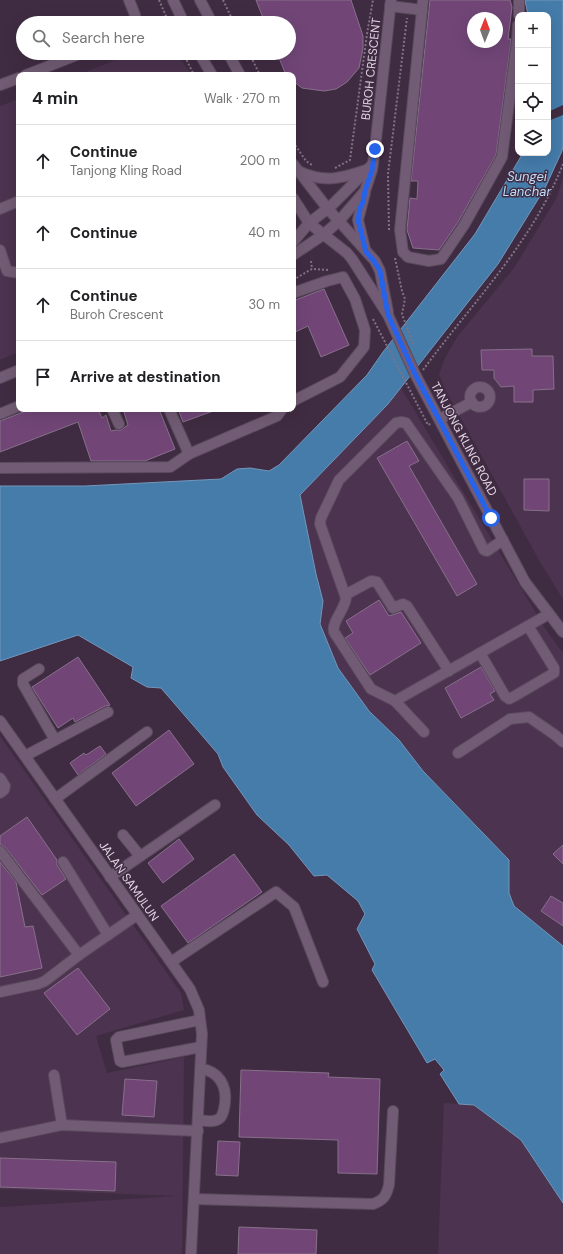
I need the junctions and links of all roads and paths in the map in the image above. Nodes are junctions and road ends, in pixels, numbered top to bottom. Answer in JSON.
{"nodes":[{"id":1,"x":129,"y":0,"type":"edge"},
{"id":2,"x":159,"y":0,"type":"edge"},
{"id":3,"x":173,"y":0,"type":"edge"},
{"id":4,"x":200,"y":0,"type":"edge"},
{"id":5,"x":223,"y":0,"type":"edge"},
{"id":6,"x":373,"y":0,"type":"edge"},
{"id":7,"x":519,"y":0,"type":"edge"},
{"id":8,"x":391,"y":3,"type":"edge"},
{"id":9,"x":423,"y":5,"type":"edge"},
{"id":10,"x":519,"y":12,"type":"edge"},
{"id":11,"x":135,"y":16,"type":"edge"},
{"id":12,"x":166,"y":16,"type":"edge"},
{"id":13,"x":181,"y":16,"type":"edge"},
{"id":14,"x":208,"y":16,"type":"edge"},
{"id":15,"x":231,"y":16,"type":"edge"},
{"id":16,"x":516,"y":48,"type":"edge"},
{"id":17,"x":64,"y":60,"type":"edge"},
{"id":18,"x":186,"y":60,"type":"edge"},
{"id":19,"x":203,"y":60,"type":"edge"},
{"id":20,"x":232,"y":60,"type":"edge"},
{"id":21,"x":252,"y":60,"type":"edge"},
{"id":22,"x":34,"y":72,"type":"edge"},
{"id":23,"x":192,"y":72,"type":"edge"},
{"id":24,"x":210,"y":72,"type":"edge"},
{"id":25,"x":238,"y":72,"type":"edge"},
{"id":26,"x":258,"y":72,"type":"edge"},
{"id":27,"x":16,"y":79,"type":"edge"},
{"id":28,"x":0,"y":85,"type":"edge"},
{"id":29,"x":296,"y":146,"type":"edge"},
{"id":30,"x":563,"y":164,"type":"edge"},
{"id":31,"x":370,"y":167,"type":"junction"},
{"id":32,"x":296,"y":168,"type":"edge"},
{"id":33,"x":296,"y":168,"type":"edge"},
{"id":34,"x":317,"y":169,"type":"dead end"},
{"id":35,"x":333,"y":169,"type":"dead end"},
{"id":36,"x":365,"y":191,"type":"junction"},
{"id":37,"x":16,"y":202,"type":"edge"},
{"id":38,"x":296,"y":203,"type":"edge"},
{"id":39,"x":0,"y":209,"type":"edge"},
{"id":40,"x":328,"y":209,"type":"junction"},
{"id":41,"x":339,"y":221,"type":"junction"},
{"id":42,"x":309,"y":223,"type":"junction"},
{"id":43,"x":323,"y":235,"type":"junction"},
{"id":44,"x":296,"y":238,"type":"edge"},
{"id":45,"x":0,"y":250,"type":"edge"},
{"id":46,"x":366,"y":252,"type":"junction"},
{"id":47,"x":296,"y":253,"type":"edge"},
{"id":48,"x":311,"y":261,"type":"dead end"},
{"id":49,"x":312,"y":269,"type":"dead end"},
{"id":50,"x":16,"y":272,"type":"edge"},
{"id":51,"x":296,"y":291,"type":"edge"},
{"id":52,"x":388,"y":315,"type":"junction"},
{"id":53,"x":16,"y":371,"type":"edge"},
{"id":54,"x":416,"y":376,"type":"junction"},
{"id":55,"x":0,"y":378,"type":"edge"},
{"id":56,"x":296,"y":399,"type":"edge"},
{"id":57,"x":472,"y":402,"type":"dead end"},
{"id":58,"x":16,"y":407,"type":"edge"},
{"id":59,"x":113,"y":412,"type":"edge"},
{"id":60,"x":170,"y":412,"type":"edge"},
{"id":61,"x":280,"y":412,"type":"edge"},
{"id":62,"x":0,"y":414,"type":"edge"},
{"id":63,"x":440,"y":419,"type":"junction"},
{"id":64,"x":119,"y":424,"type":"dead end"},
{"id":65,"x":189,"y":454,"type":"junction"},
{"id":66,"x":0,"y":468,"type":"edge"},
{"id":67,"x":503,"y":540,"type":"junction"},
{"id":68,"x":345,"y":595,"type":"junction"},
{"id":69,"x":549,"y":614,"type":"junction"},
{"id":70,"x":528,"y":626,"type":"junction"},
{"id":71,"x":563,"y":632,"type":"edge"},
{"id":72,"x":480,"y":653,"type":"junction"},
{"id":73,"x":39,"y":669,"type":"dead end"},
{"id":74,"x":449,"y":671,"type":"junction"},
{"id":75,"x":395,"y":701,"type":"junction"},
{"id":76,"x":108,"y":712,"type":"dead end"},
{"id":77,"x":0,"y":721,"type":"edge"},
{"id":78,"x":146,"y":732,"type":"dead end"},
{"id":79,"x":424,"y":732,"type":"dead end"},
{"id":80,"x":55,"y":740,"type":"junction"},
{"id":81,"x":563,"y":742,"type":"edge"},
{"id":82,"x":458,"y":753,"type":"dead end"},
{"id":83,"x":25,"y":756,"type":"junction"},
{"id":84,"x":0,"y":778,"type":"edge"},
{"id":85,"x":0,"y":793,"type":"edge"},
{"id":86,"x":55,"y":799,"type":"junction"},
{"id":87,"x":215,"y":805,"type":"dead end"},
{"id":88,"x":123,"y":835,"type":"dead end"},
{"id":89,"x":0,"y":850,"type":"edge"},
{"id":90,"x":140,"y":856,"type":"junction"},
{"id":91,"x":63,"y":862,"type":"dead end"},
{"id":92,"x":110,"y":877,"type":"junction"},
{"id":93,"x":137,"y":915,"type":"junction"},
{"id":94,"x":108,"y":935,"type":"junction"},
{"id":95,"x":79,"y":955,"type":"junction"},
{"id":96,"x":170,"y":962,"type":"junction"},
{"id":97,"x":323,"y":982,"type":"dead end"},
{"id":98,"x":0,"y":992,"type":"edge"},
{"id":99,"x":200,"y":1020,"type":"junction"},
{"id":100,"x":201,"y":1047,"type":"junction"},
{"id":101,"x":201,"y":1069,"type":"junction"},
{"id":102,"x":54,"y":1074,"type":"dead end"},
{"id":103,"x":393,"y":1111,"type":"dead end"},
{"id":104,"x":62,"y":1125,"type":"junction"},
{"id":105,"x":198,"y":1126,"type":"junction"},
{"id":106,"x":0,"y":1138,"type":"edge"},
{"id":107,"x":194,"y":1199,"type":"junction"},
{"id":108,"x":192,"y":1253,"type":"dead end"}],
"edges":[{"from":1,"to":11,"type":"street"},
{"from":2,"to":12,"type":"path"},
{"from":3,"to":13,"type":"street"},
{"from":4,"to":14,"type":"street"},
{"from":5,"to":15,"type":"path"},
{"from":6,"to":35,"type":"path"},
{"from":7,"to":10,"type":"street"},
{"from":8,"to":9,"type":"street"},
{"from":8,"to":31,"type":"street","name":"BUROH CRESCENT"},
{"from":9,"to":16,"type":"street"},
{"from":17,"to":22,"type":"street"},
{"from":18,"to":23,"type":"path"},
{"from":19,"to":24,"type":"street"},
{"from":20,"to":25,"type":"street"},
{"from":21,"to":26,"type":"path"},
{"from":27,"to":28,"type":"street"},
{"from":29,"to":34,"type":"path"},
{"from":30,"to":54,"type":"path"},
{"from":31,"to":32,"type":"street","name":"TANJONG KLING ROAD"},
{"from":31,"to":36,"type":"street","name":"BUROH CRESCENT"},
{"from":31,"to":40,"type":"street"},
{"from":33,"to":40,"type":"street","name":"TANJONG KLING ROAD"},
{"from":36,"to":41,"type":"street","name":"BUROH CRESCENT"},
{"from":36,"to":46,"type":"street"},
{"from":37,"to":39,"type":"street"},
{"from":38,"to":42,"type":"street","name":"TANJONG KLING ROAD"},
{"from":40,"to":41,"type":"street","name":"TANJONG KLING ROAD"},
{"from":40,"to":42,"type":"street"},
{"from":41,"to":43,"type":"street","name":"BUROH CRESCENT"},
{"from":41,"to":46,"type":"street","name":"TANJONG KLING ROAD"},
{"from":42,"to":43,"type":"street","name":"TANJONG KLING ROAD"},
{"from":42,"to":44,"type":"street"},
{"from":43,"to":47,"type":"street","name":"BUROH CRESCENT"},
{"from":43,"to":52,"type":"street","name":"TANJONG KLING ROAD"},
{"from":45,"to":50,"type":"street"},
{"from":46,"to":52,"type":"street","name":"TANJONG KLING ROAD"},
{"from":48,"to":49,"type":"path"},
{"from":51,"to":56,"type":"street"},
{"from":52,"to":54,"type":"street","name":"TANJONG KLING ROAD"},
{"from":53,"to":55,"type":"street"},
{"from":54,"to":63,"type":"street","name":"TANJONG KLING ROAD"},
{"from":57,"to":63,"type":"street"},
{"from":58,"to":62,"type":"street"},
{"from":59,"to":64,"type":"street"},
{"from":60,"to":65,"type":"street"},
{"from":61,"to":65,"type":"street"},
{"from":63,"to":67,"type":"street","name":"TANJONG KLING ROAD"},
{"from":65,"to":66,"type":"street"},
{"from":67,"to":68,"type":"street"},
{"from":67,"to":69,"type":"street","name":"TANJONG KLING ROAD"},
{"from":68,"to":74,"type":"street"},
{"from":68,"to":75,"type":"street"},
{"from":69,"to":70,"type":"street"},
{"from":69,"to":71,"type":"street","name":"TANJONG KLING ROAD"},
{"from":70,"to":72,"type":"street"},
{"from":70,"to":72,"type":"street"},
{"from":72,"to":74,"type":"street"},
{"from":73,"to":80,"type":"street"},
{"from":74,"to":75,"type":"street"},
{"from":75,"to":79,"type":"street"},
{"from":76,"to":80,"type":"street"},
{"from":77,"to":83,"type":"street","name":"JALAN SAMULUN"},
{"from":78,"to":86,"type":"street"},
{"from":80,"to":83,"type":"street"},
{"from":81,"to":82,"type":"street"},
{"from":83,"to":86,"type":"street","name":"JALAN SAMULUN"},
{"from":84,"to":85,"type":"street"},
{"from":86,"to":92,"type":"street","name":"JALAN SAMULUN"},
{"from":87,"to":90,"type":"street"},
{"from":88,"to":90,"type":"street"},
{"from":89,"to":95,"type":"street"},
{"from":90,"to":92,"type":"street"},
{"from":91,"to":94,"type":"street"},
{"from":92,"to":93,"type":"street","name":"JALAN SAMULUN"},
{"from":93,"to":94,"type":"street"},
{"from":93,"to":96,"type":"street","name":"JALAN SAMULUN"},
{"from":94,"to":95,"type":"street"},
{"from":95,"to":98,"type":"street"},
{"from":96,"to":97,"type":"street"},
{"from":96,"to":99,"type":"street","name":"JALAN SAMULUN"},
{"from":99,"to":100,"type":"street","name":"JALAN SAMULUN"},
{"from":99,"to":100,"type":"street"},
{"from":100,"to":101,"type":"street","name":"JALAN SAMULUN"},
{"from":101,"to":105,"type":"street","name":"JALAN SAMULUN"},
{"from":101,"to":105,"type":"street"},
{"from":102,"to":104,"type":"street"},
{"from":103,"to":107,"type":"street"},
{"from":104,"to":105,"type":"street"},
{"from":104,"to":106,"type":"street"},
{"from":105,"to":107,"type":"street","name":"JALAN SAMULUN"},
{"from":107,"to":108,"type":"street","name":"JALAN SAMULUN"}]}
